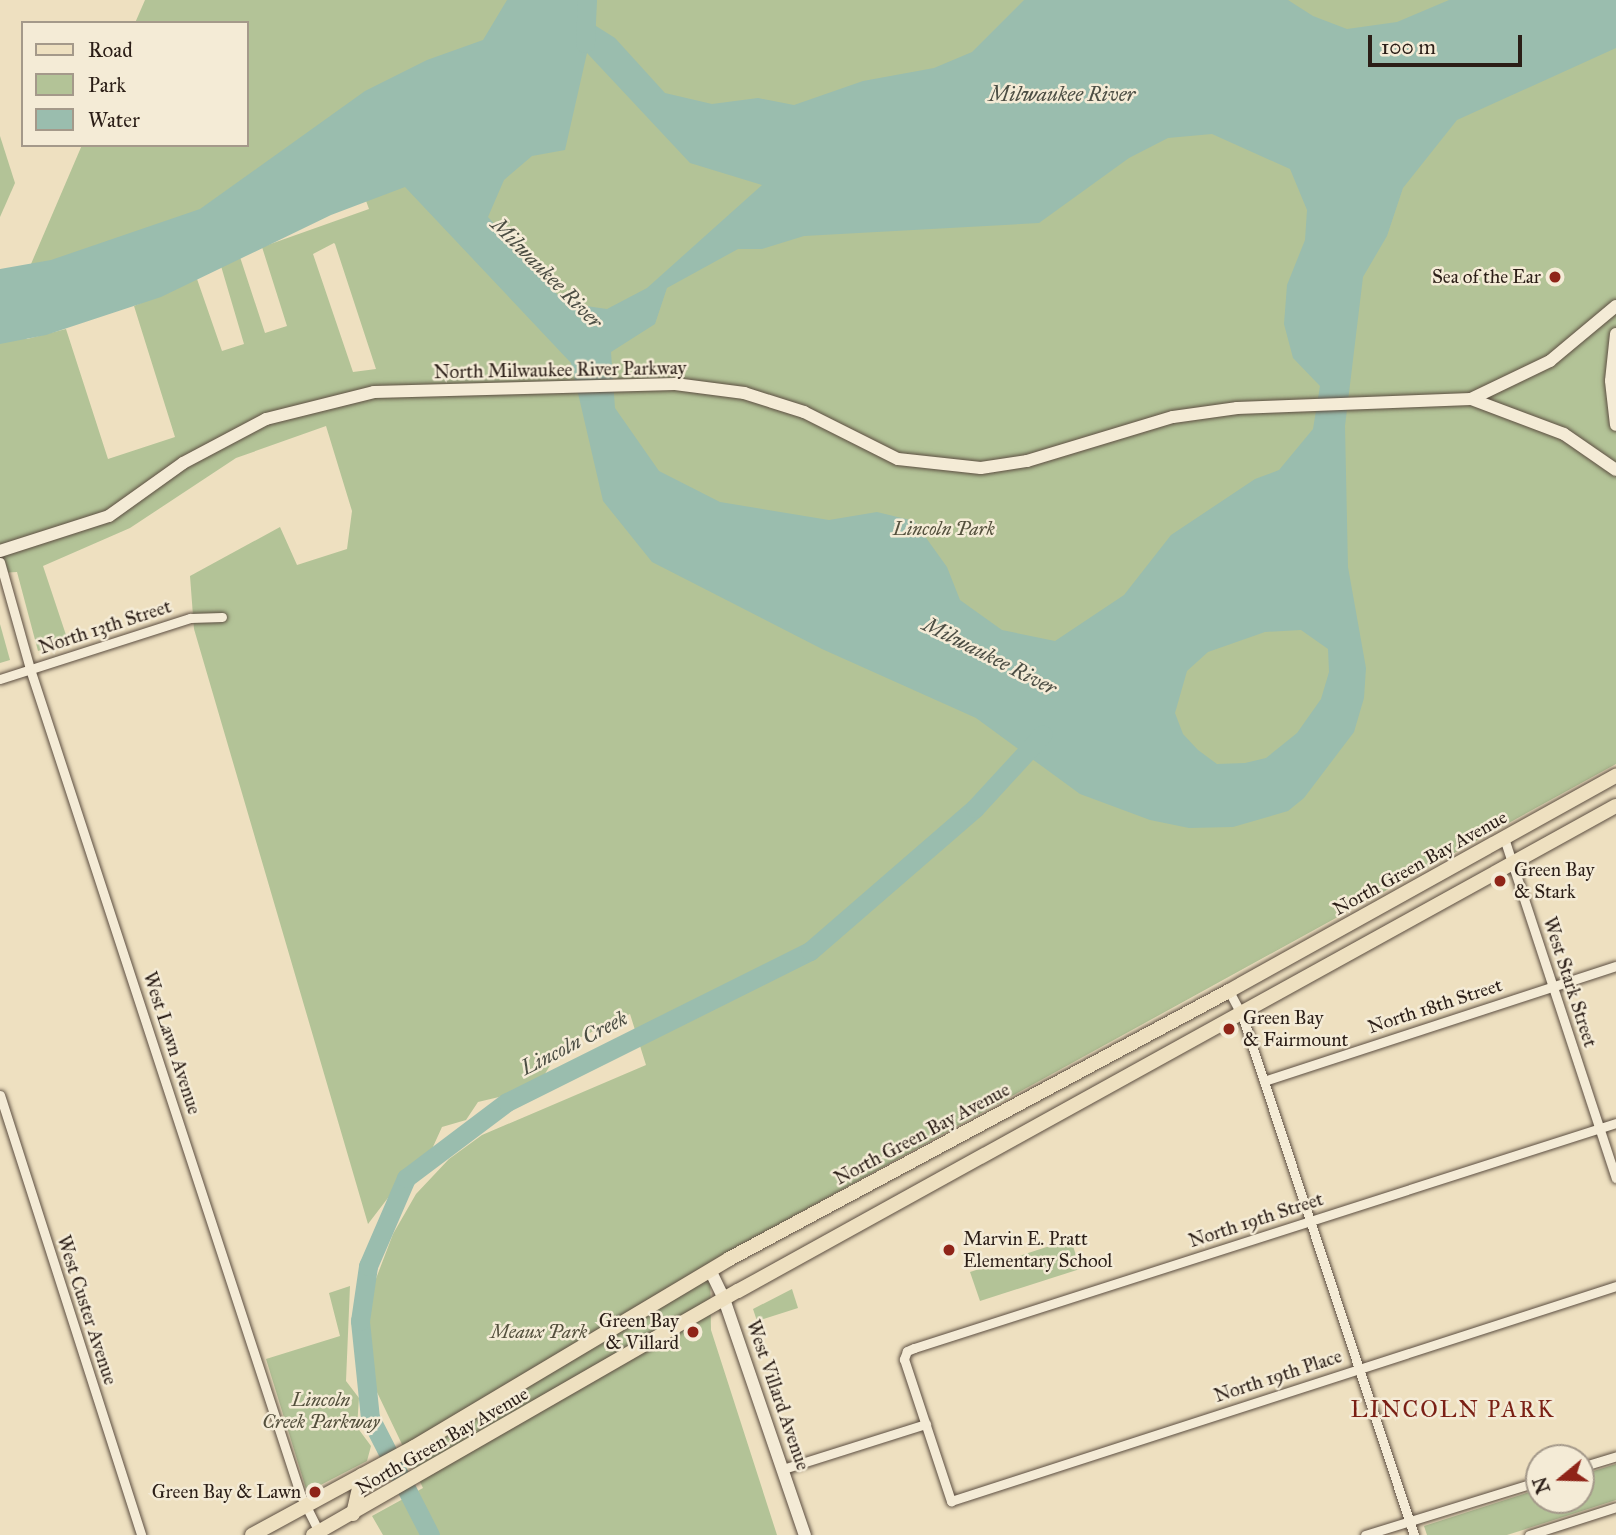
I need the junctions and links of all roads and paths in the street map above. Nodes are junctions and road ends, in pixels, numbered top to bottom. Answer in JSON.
{"nodes":[{"id":1,"x":1616,"y":306,"type":"edge"},
{"id":2,"x":1616,"y":334,"type":"edge"},
{"id":3,"x":1471,"y":399,"type":"junction"},
{"id":4,"x":1616,"y":425,"type":"edge"},
{"id":5,"x":1616,"y":470,"type":"edge"},
{"id":6,"x":0,"y":551,"type":"edge"},
{"id":7,"x":0,"y":562,"type":"edge"},
{"id":8,"x":222,"y":617,"type":"dead end"},
{"id":9,"x":30,"y":669,"type":"junction"},
{"id":10,"x":0,"y":679,"type":"edge"},
{"id":11,"x":1616,"y":776,"type":"edge"},
{"id":12,"x":1616,"y":806,"type":"edge"},
{"id":13,"x":1504,"y":838,"type":"junction"},
{"id":14,"x":1513,"y":863,"type":"junction"},
{"id":15,"x":1616,"y":966,"type":"edge"},
{"id":16,"x":1553,"y":986,"type":"junction"},
{"id":17,"x":1229,"y":991,"type":"junction"},
{"id":18,"x":1242,"y":1015,"type":"junction"},
{"id":19,"x":1264,"y":1081,"type":"junction"},
{"id":20,"x":0,"y":1095,"type":"edge"},
{"id":21,"x":1616,"y":1123,"type":"edge"},
{"id":22,"x":1600,"y":1128,"type":"junction"},
{"id":23,"x":1616,"y":1178,"type":"edge"},
{"id":24,"x":1311,"y":1221,"type":"junction"},
{"id":25,"x":710,"y":1270,"type":"junction"},
{"id":26,"x":1616,"y":1286,"type":"edge"},
{"id":27,"x":724,"y":1299,"type":"junction"},
{"id":28,"x":1359,"y":1368,"type":"junction"},
{"id":29,"x":926,"y":1424,"type":"junction"},
{"id":30,"x":1616,"y":1456,"type":"edge"},
{"id":31,"x":1595,"y":1463,"type":"edge"},
{"id":32,"x":783,"y":1469,"type":"junction"},
{"id":33,"x":366,"y":1474,"type":"junction"},
{"id":34,"x":1525,"y":1485,"type":"edge"},
{"id":35,"x":304,"y":1505,"type":"junction"},
{"id":36,"x":1616,"y":1507,"type":"edge"},
{"id":37,"x":353,"y":1514,"type":"junction"},
{"id":38,"x":1410,"y":1522,"type":"junction"},
{"id":39,"x":316,"y":1533,"type":"edge"},
{"id":40,"x":141,"y":1535,"type":"edge"},
{"id":41,"x":252,"y":1535,"type":"edge"},
{"id":42,"x":805,"y":1535,"type":"edge"},
{"id":43,"x":1365,"y":1535,"type":"edge"},
{"id":44,"x":1414,"y":1535,"type":"edge"},
{"id":45,"x":1529,"y":1535,"type":"edge"}],
"edges":[{"from":1,"to":3,"type":"street","name":"North Milwaukee River Parkway"},
{"from":2,"to":4,"type":"street"},
{"from":3,"to":5,"type":"street","name":"North Milwaukee River Parkway"},
{"from":3,"to":6,"type":"street","name":"North Milwaukee River Parkway"},
{"from":7,"to":9,"type":"street","name":"West Lawn Avenue"},
{"from":8,"to":9,"type":"street","name":"North 13th Street"},
{"from":9,"to":10,"type":"street","name":"North 13th Street"},
{"from":9,"to":35,"type":"street","name":"West Lawn Avenue"},
{"from":11,"to":13,"type":"main road","name":"North Green Bay Avenue"},
{"from":12,"to":14,"type":"main road","name":"North Green Bay Avenue"},
{"from":13,"to":14,"type":"street","name":"West Stark Street"},
{"from":13,"to":17,"type":"main road","name":"North Green Bay Avenue"},
{"from":14,"to":16,"type":"street","name":"West Stark Street"},
{"from":14,"to":18,"type":"main road","name":"North Green Bay Avenue"},
{"from":15,"to":16,"type":"street","name":"North 18th Street"},
{"from":16,"to":19,"type":"street","name":"North 18th Street"},
{"from":16,"to":22,"type":"street","name":"West Stark Street"},
{"from":17,"to":18,"type":"street"},
{"from":17,"to":25,"type":"main road","name":"North Green Bay Avenue"},
{"from":18,"to":19,"type":"street"},
{"from":18,"to":27,"type":"main road","name":"North Green Bay Avenue"},
{"from":19,"to":24,"type":"street"},
{"from":20,"to":40,"type":"street","name":"West Custer Avenue"},
{"from":21,"to":22,"type":"street","name":"North 19th Street"},
{"from":22,"to":23,"type":"street","name":"West Stark Street"},
{"from":22,"to":24,"type":"street","name":"North 19th Street"},
{"from":24,"to":28,"type":"street"},
{"from":24,"to":29,"type":"street","name":"North 19th Street"},
{"from":25,"to":27,"type":"street","name":"West Villard Avenue"},
{"from":25,"to":33,"type":"main road","name":"North Green Bay Avenue"},
{"from":26,"to":28,"type":"street","name":"North 19th Place"},
{"from":27,"to":32,"type":"street","name":"West Villard Avenue"},
{"from":27,"to":37,"type":"main road","name":"North Green Bay Avenue"},
{"from":28,"to":29,"type":"street","name":"North 19th Place"},
{"from":28,"to":38,"type":"street"},
{"from":29,"to":32,"type":"street"},
{"from":30,"to":31,"type":"street"},
{"from":32,"to":42,"type":"street","name":"West Villard Avenue"},
{"from":33,"to":35,"type":"main road","name":"North Green Bay Avenue"},
{"from":33,"to":37,"type":"main road"},
{"from":34,"to":38,"type":"street"},
{"from":35,"to":39,"type":"street","name":"West Lawn Avenue"},
{"from":35,"to":41,"type":"main road","name":"North Green Bay Avenue"},
{"from":36,"to":45,"type":"street"},
{"from":37,"to":39,"type":"main road","name":"North Green Bay Avenue"},
{"from":38,"to":43,"type":"street"},
{"from":38,"to":44,"type":"street"}]}
